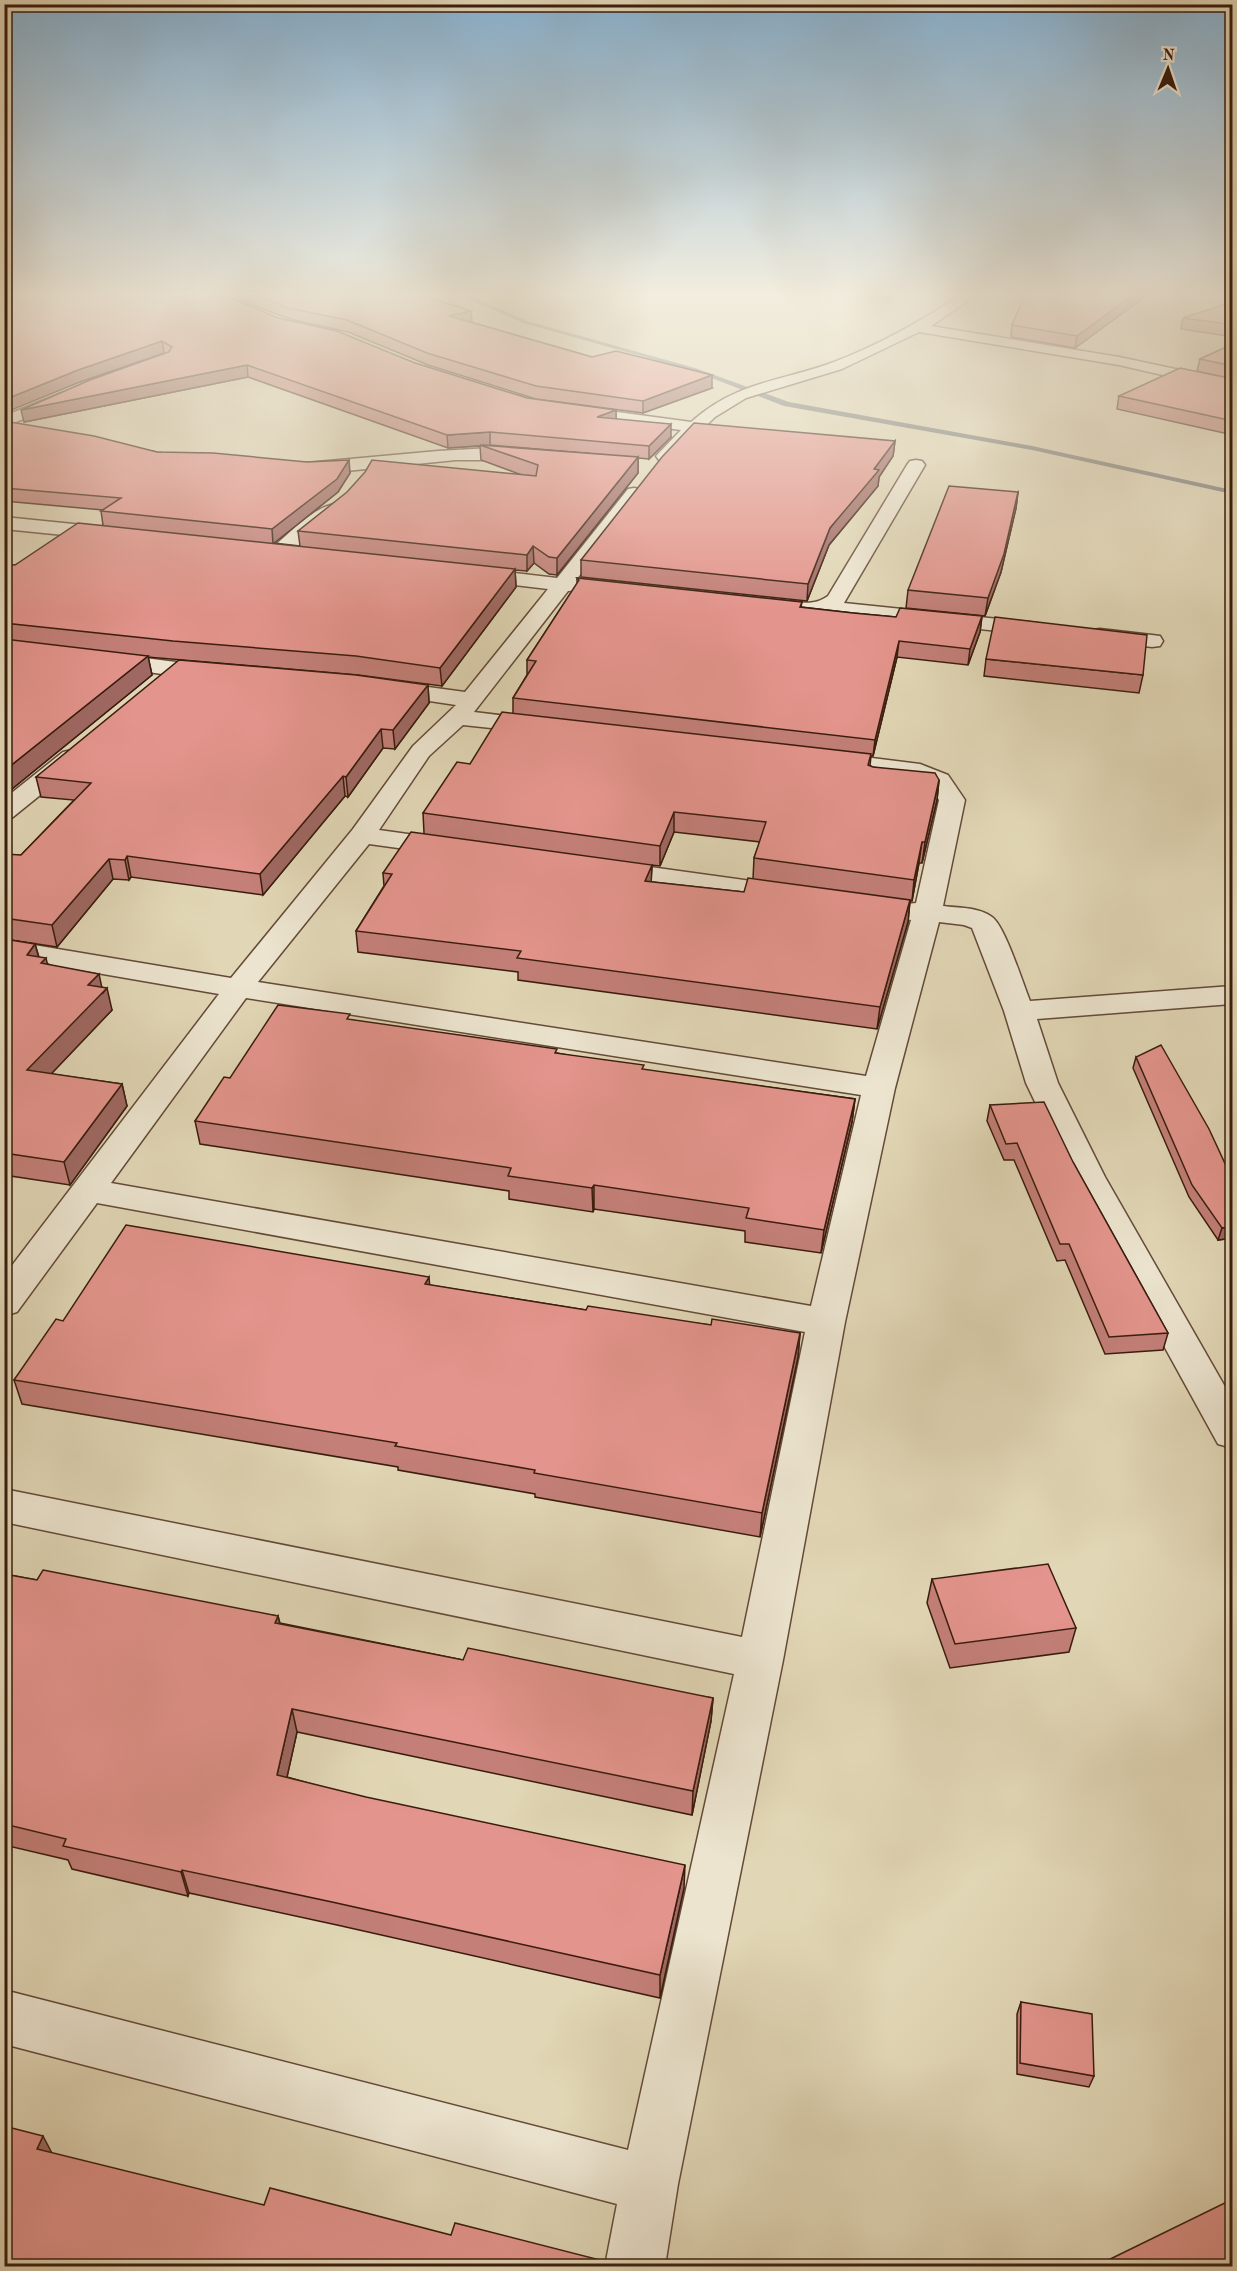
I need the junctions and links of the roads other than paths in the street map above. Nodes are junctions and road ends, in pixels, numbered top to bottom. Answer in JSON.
{"nodes":[{"id":1,"x":54,"y":401,"type":"edge"},
{"id":2,"x":731,"y":401,"type":"edge"},
{"id":3,"x":560,"y":410,"type":"edge"},
{"id":4,"x":4,"y":422,"type":"edge"},
{"id":5,"x":4,"y":427,"type":"edge"},
{"id":6,"x":693,"y":427,"type":"junction"},
{"id":7,"x":24,"y":430,"type":"edge"},
{"id":8,"x":548,"y":457,"type":"edge"},
{"id":9,"x":916,"y":465,"type":"dead end"},
{"id":10,"x":359,"y":466,"type":"junction"},
{"id":11,"x":288,"y":467,"type":"edge"},
{"id":12,"x":4,"y":523,"type":"edge"},
{"id":13,"x":128,"y":536,"type":"edge"},
{"id":14,"x":256,"y":550,"type":"edge"},
{"id":15,"x":279,"y":552,"type":"junction"},
{"id":16,"x":303,"y":555,"type":"edge"},
{"id":17,"x":455,"y":572,"type":"edge"},
{"id":18,"x":560,"y":584,"type":"junction"},
{"id":19,"x":596,"y":588,"type":"edge"},
{"id":20,"x":763,"y":606,"type":"edge"},
{"id":21,"x":827,"y":608,"type":"junction"},
{"id":22,"x":1059,"y":631,"type":"edge"},
{"id":23,"x":1083,"y":634,"type":"edge"},
{"id":24,"x":1152,"y":641,"type":"dead end"},
{"id":25,"x":84,"y":657,"type":"edge"},
{"id":26,"x":358,"y":684,"type":"edge"},
{"id":27,"x":151,"y":690,"type":"edge"},
{"id":28,"x":465,"y":709,"type":"junction"},
{"id":29,"x":567,"y":729,"type":"edge"},
{"id":30,"x":92,"y":740,"type":"edge"},
{"id":31,"x":792,"y":755,"type":"edge"},
{"id":32,"x":4,"y":812,"type":"edge"},
{"id":33,"x":362,"y":835,"type":"junction"},
{"id":34,"x":479,"y":851,"type":"edge"},
{"id":35,"x":585,"y":866,"type":"edge"},
{"id":36,"x":809,"y":897,"type":"edge"},
{"id":37,"x":880,"y":907,"type":"edge"},
{"id":38,"x":927,"y":914,"type":"junction"},
{"id":39,"x":4,"y":948,"type":"edge"},
{"id":40,"x":238,"y":988,"type":"junction"},
{"id":41,"x":1233,"y":995,"type":"edge"},
{"id":42,"x":1019,"y":1011,"type":"junction"},
{"id":43,"x":879,"y":1088,"type":"junction"},
{"id":44,"x":87,"y":1190,"type":"junction"},
{"id":45,"x":15,"y":1272,"type":"edge"},
{"id":46,"x":4,"y":1303,"type":"edge"},
{"id":47,"x":826,"y":1322,"type":"junction"},
{"id":48,"x":1233,"y":1433,"type":"edge"},
{"id":49,"x":4,"y":1505,"type":"edge"},
{"id":50,"x":760,"y":1660,"type":"junction"},
{"id":51,"x":4,"y":2018,"type":"edge"},
{"id":52,"x":649,"y":2184,"type":"junction"},
{"id":53,"x":635,"y":2266,"type":"edge"}],
"edges":[{"from":1,"to":4,"type":"street"},
{"from":2,"to":6,"type":"street"},
{"from":3,"to":6,"type":"street"},
{"from":5,"to":7,"type":"street"},
{"from":6,"to":18,"type":"street"},
{"from":8,"to":10,"type":"street"},
{"from":9,"to":21,"type":"street"},
{"from":10,"to":11,"type":"street"},
{"from":10,"to":15,"type":"street"},
{"from":12,"to":13,"type":"street"},
{"from":14,"to":15,"type":"street"},
{"from":15,"to":16,"type":"street"},
{"from":17,"to":18,"type":"street"},
{"from":18,"to":19,"type":"street"},
{"from":18,"to":28,"type":"street"},
{"from":20,"to":21,"type":"street"},
{"from":21,"to":22,"type":"street"},
{"from":23,"to":24,"type":"street"},
{"from":25,"to":27,"type":"street"},
{"from":26,"to":28,"type":"street"},
{"from":28,"to":29,"type":"street"},
{"from":28,"to":33,"type":"street"},
{"from":30,"to":32,"type":"street"},
{"from":31,"to":38,"type":"street"},
{"from":33,"to":34,"type":"street"},
{"from":33,"to":40,"type":"street"},
{"from":35,"to":36,"type":"street"},
{"from":37,"to":38,"type":"street"},
{"from":38,"to":42,"type":"street"},
{"from":38,"to":43,"type":"street"},
{"from":39,"to":40,"type":"street"},
{"from":40,"to":43,"type":"street"},
{"from":40,"to":44,"type":"street"},
{"from":41,"to":42,"type":"street"},
{"from":42,"to":48,"type":"street"},
{"from":43,"to":47,"type":"street"},
{"from":44,"to":45,"type":"street"},
{"from":44,"to":47,"type":"street"},
{"from":45,"to":46,"type":"street"},
{"from":47,"to":50,"type":"street"},
{"from":49,"to":50,"type":"street"},
{"from":50,"to":52,"type":"street"},
{"from":51,"to":52,"type":"street"},
{"from":52,"to":53,"type":"street"}]}
